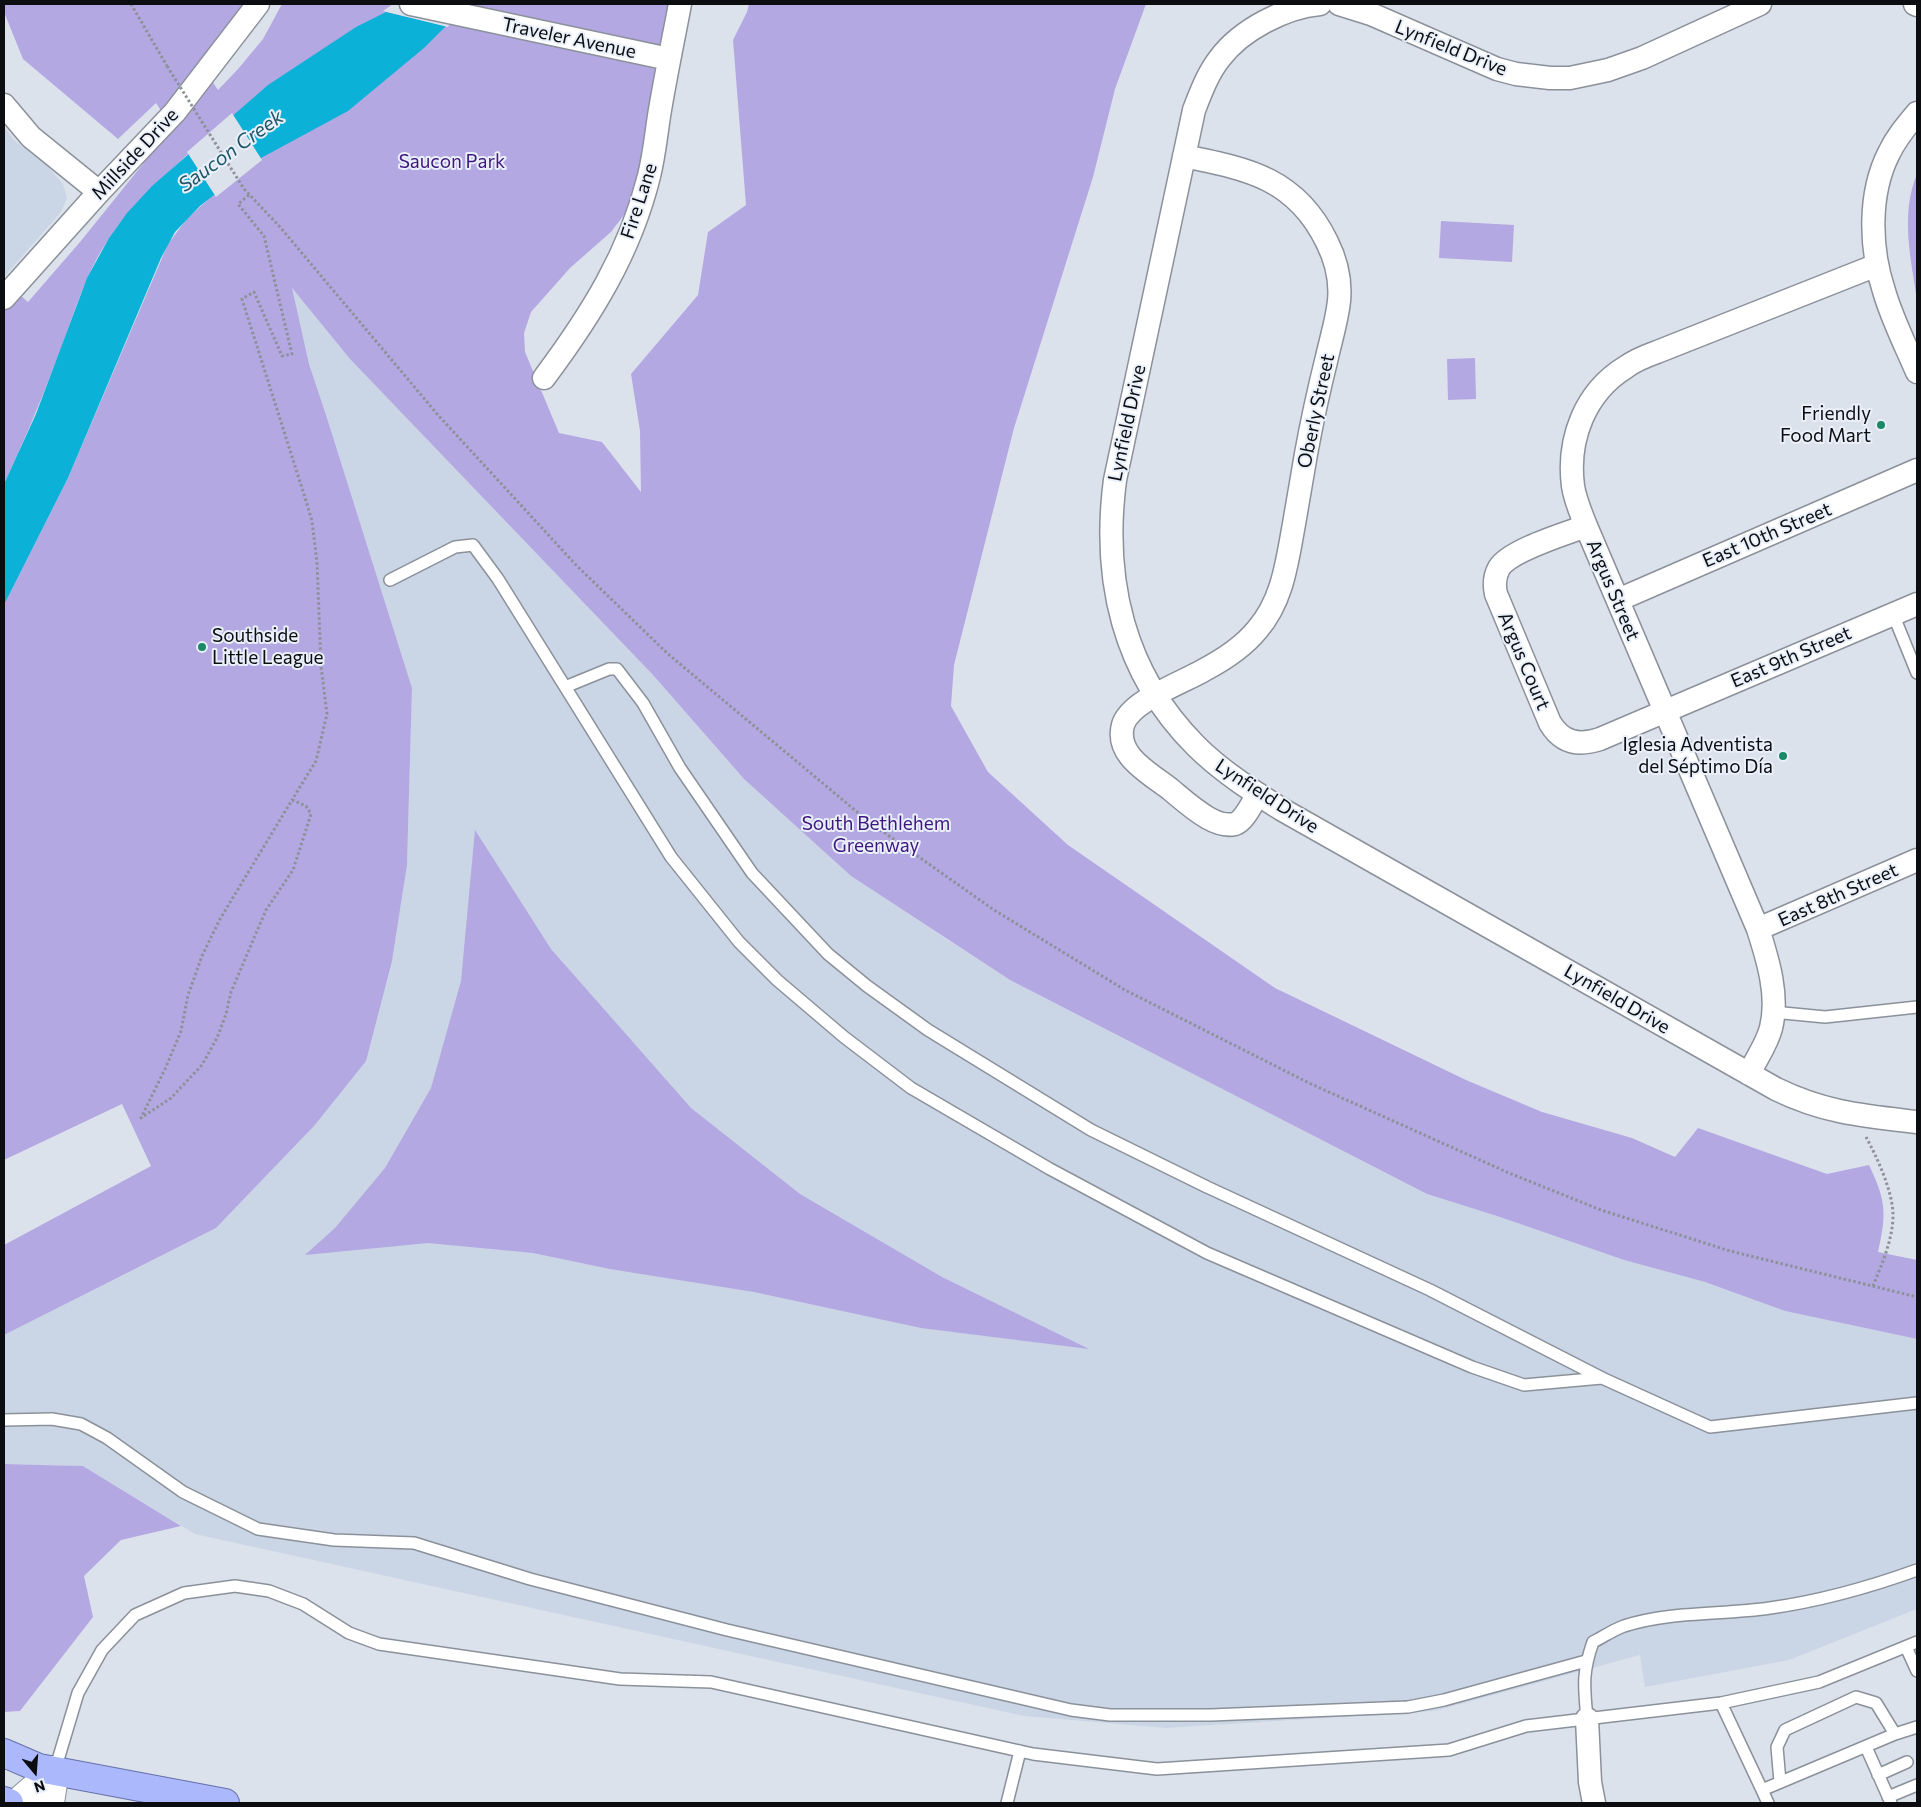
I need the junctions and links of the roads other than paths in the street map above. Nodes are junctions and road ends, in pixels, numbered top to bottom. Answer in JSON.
{"nodes":[{"id":1,"x":258,"y":4,"type":"edge"},
{"id":2,"x":411,"y":4,"type":"edge"},
{"id":3,"x":680,"y":4,"type":"edge"},
{"id":4,"x":1340,"y":4,"type":"edge"},
{"id":5,"x":1760,"y":4,"type":"edge"},
{"id":6,"x":1305,"y":5,"type":"edge"},
{"id":7,"x":669,"y":59,"type":"junction"},
{"id":8,"x":4,"y":105,"type":"edge"},
{"id":9,"x":1917,"y":113,"type":"edge"},
{"id":10,"x":1184,"y":156,"type":"junction"},
{"id":11,"x":99,"y":192,"type":"junction"},
{"id":12,"x":1878,"y":265,"type":"junction"},
{"id":13,"x":4,"y":298,"type":"edge"},
{"id":14,"x":1917,"y":372,"type":"edge"},
{"id":15,"x":544,"y":378,"type":"dead end"},
{"id":16,"x":1917,"y":470,"type":"edge"},
{"id":17,"x":1586,"y":526,"type":"junction"},
{"id":18,"x":390,"y":580,"type":"dead end"},
{"id":19,"x":1618,"y":600,"type":"junction"},
{"id":20,"x":1917,"y":604,"type":"edge"},
{"id":21,"x":1893,"y":614,"type":"junction"},
{"id":22,"x":1917,"y":673,"type":"edge"},
{"id":23,"x":565,"y":687,"type":"junction"},
{"id":24,"x":1156,"y":696,"type":"junction"},
{"id":25,"x":1665,"y":711,"type":"junction"},
{"id":26,"x":1258,"y":794,"type":"junction"},
{"id":27,"x":1917,"y":860,"type":"edge"},
{"id":28,"x":1758,"y":929,"type":"junction"},
{"id":29,"x":1917,"y":1007,"type":"edge"},
{"id":30,"x":1773,"y":1012,"type":"junction"},
{"id":31,"x":1754,"y":1077,"type":"junction"},
{"id":32,"x":1917,"y":1122,"type":"edge"},
{"id":33,"x":1602,"y":1378,"type":"junction"},
{"id":34,"x":1917,"y":1402,"type":"edge"},
{"id":35,"x":4,"y":1420,"type":"edge"},
{"id":36,"x":1917,"y":1570,"type":"edge"},
{"id":37,"x":1912,"y":1645,"type":"edge"},
{"id":38,"x":1586,"y":1661,"type":"junction"},
{"id":39,"x":1917,"y":1671,"type":"edge"},
{"id":40,"x":1721,"y":1702,"type":"junction"},
{"id":41,"x":1587,"y":1719,"type":"junction"},
{"id":42,"x":1917,"y":1726,"type":"edge"},
{"id":43,"x":1895,"y":1734,"type":"junction"},
{"id":44,"x":1866,"y":1747,"type":"junction"},
{"id":45,"x":1020,"y":1751,"type":"junction"},
{"id":46,"x":4,"y":1753,"type":"edge"},
{"id":47,"x":1907,"y":1762,"type":"dead end"},
{"id":48,"x":55,"y":1770,"type":"junction"},
{"id":49,"x":1878,"y":1775,"type":"junction"},
{"id":50,"x":1780,"y":1782,"type":"junction"},
{"id":51,"x":1917,"y":1784,"type":"edge"},
{"id":52,"x":1762,"y":1790,"type":"junction"},
{"id":53,"x":4,"y":1800,"type":"edge"},
{"id":54,"x":1889,"y":1800,"type":"edge"},
{"id":55,"x":9,"y":1803,"type":"edge"},
{"id":56,"x":16,"y":1803,"type":"edge"},
{"id":57,"x":50,"y":1803,"type":"edge"},
{"id":58,"x":224,"y":1803,"type":"edge"},
{"id":59,"x":1007,"y":1803,"type":"edge"},
{"id":60,"x":1594,"y":1803,"type":"edge"},
{"id":61,"x":1768,"y":1803,"type":"edge"}],
"edges":[{"from":1,"to":11,"type":"street","name":"Millside Drive"},
{"from":2,"to":7,"type":"street","name":"Traveler Avenue"},
{"from":3,"to":7,"type":"street","name":"Fire Lane"},
{"from":4,"to":5,"type":"street","name":"Lynfield Drive"},
{"from":6,"to":10,"type":"street","name":"Lynfield Drive"},
{"from":7,"to":15,"type":"street","name":"Fire Lane"},
{"from":8,"to":11,"type":"street"},
{"from":9,"to":12,"type":"street"},
{"from":10,"to":24,"type":"street","name":"Lynfield Drive"},
{"from":10,"to":24,"type":"street","name":"Oberly Street"},
{"from":11,"to":13,"type":"street","name":"Millside Drive"},
{"from":12,"to":14,"type":"street"},
{"from":12,"to":17,"type":"street","name":"Argus Street"},
{"from":16,"to":19,"type":"street","name":"East 10th Street"},
{"from":17,"to":19,"type":"street","name":"Argus Street"},
{"from":17,"to":25,"type":"street","name":"Argus Court"},
{"from":18,"to":23,"type":"lane"},
{"from":19,"to":25,"type":"street","name":"Argus Street"},
{"from":20,"to":21,"type":"street","name":"East 9th Street"},
{"from":21,"to":22,"type":"lane"},
{"from":21,"to":25,"type":"street","name":"East 9th Street"},
{"from":23,"to":33,"type":"lane"},
{"from":23,"to":33,"type":"lane"},
{"from":24,"to":26,"type":"street","name":"Lynfield Drive"},
{"from":24,"to":26,"type":"street","name":"Oberly Street"},
{"from":25,"to":28,"type":"street","name":"Argus Street"},
{"from":26,"to":31,"type":"street","name":"Lynfield Drive"},
{"from":27,"to":28,"type":"street","name":"East 8th Street"},
{"from":28,"to":30,"type":"street","name":"Argus Street"},
{"from":29,"to":30,"type":"lane"},
{"from":30,"to":31,"type":"street","name":"Argus Street"},
{"from":31,"to":32,"type":"street","name":"Lynfield Drive"},
{"from":33,"to":34,"type":"lane"},
{"from":35,"to":38,"type":"lane"},
{"from":36,"to":38,"type":"lane"},
{"from":37,"to":39,"type":"lane"},
{"from":37,"to":40,"type":"lane"},
{"from":38,"to":41,"type":"lane"},
{"from":40,"to":41,"type":"lane"},
{"from":40,"to":52,"type":"lane"},
{"from":41,"to":45,"type":"lane"},
{"from":41,"to":60,"type":"street"},
{"from":42,"to":43,"type":"lane"},
{"from":43,"to":44,"type":"lane"},
{"from":43,"to":50,"type":"lane"},
{"from":44,"to":49,"type":"lane"},
{"from":44,"to":50,"type":"lane"},
{"from":45,"to":48,"type":"lane"},
{"from":45,"to":59,"type":"lane"},
{"from":46,"to":48,"type":"highway"},
{"from":47,"to":49,"type":"lane"},
{"from":48,"to":56,"type":"street"},
{"from":48,"to":57,"type":"street"},
{"from":48,"to":58,"type":"highway"},
{"from":49,"to":54,"type":"lane"},
{"from":50,"to":52,"type":"lane"},
{"from":51,"to":54,"type":"lane"},
{"from":52,"to":61,"type":"lane"},
{"from":53,"to":55,"type":"highway"}]}
